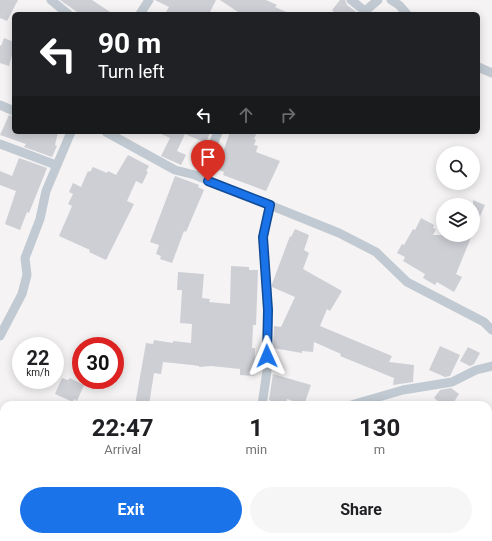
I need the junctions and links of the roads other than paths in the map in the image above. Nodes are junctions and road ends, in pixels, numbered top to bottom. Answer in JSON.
{"nodes":[{"id":1,"x":51,"y":0,"type":"edge"},
{"id":2,"x":149,"y":0,"type":"edge"},
{"id":3,"x":351,"y":0,"type":"edge"},
{"id":4,"x":378,"y":0,"type":"edge"},
{"id":5,"x":391,"y":0,"type":"edge"},
{"id":6,"x":66,"y":12,"type":"edge"},
{"id":7,"x":144,"y":12,"type":"edge"},
{"id":8,"x":405,"y":12,"type":"edge"},
{"id":9,"x":480,"y":68,"type":"edge"},
{"id":10,"x":492,"y":73,"type":"edge"},
{"id":11,"x":0,"y":105,"type":"edge"},
{"id":12,"x":12,"y":110,"type":"edge"},
{"id":13,"x":70,"y":134,"type":"edge"},
{"id":14,"x":110,"y":134,"type":"edge"},
{"id":15,"x":217,"y":134,"type":"edge"},
{"id":16,"x":0,"y":144,"type":"edge"},
{"id":17,"x":56,"y":165,"type":"junction"},
{"id":18,"x":200,"y":177,"type":"junction"},
{"id":19,"x":270,"y":205,"type":"junction"},
{"id":20,"x":492,"y":330,"type":"edge"},
{"id":21,"x":0,"y":336,"type":"edge"},
{"id":22,"x":492,"y":366,"type":"edge"},
{"id":23,"x":263,"y":401,"type":"edge"},
{"id":24,"x":365,"y":401,"type":"edge"}],
"edges":[{"from":1,"to":6,"type":"street"},
{"from":2,"to":7,"type":"street"},
{"from":3,"to":4,"type":"street"},
{"from":5,"to":8,"type":"street"},
{"from":9,"to":10,"type":"street"},
{"from":11,"to":12,"type":"street"},
{"from":13,"to":17,"type":"street"},
{"from":14,"to":18,"type":"street"},
{"from":15,"to":18,"type":"street"},
{"from":16,"to":17,"type":"street"},
{"from":17,"to":21,"type":"street"},
{"from":18,"to":19,"type":"street"},
{"from":19,"to":20,"type":"street"},
{"from":19,"to":23,"type":"street"},
{"from":22,"to":24,"type":"street"}]}
